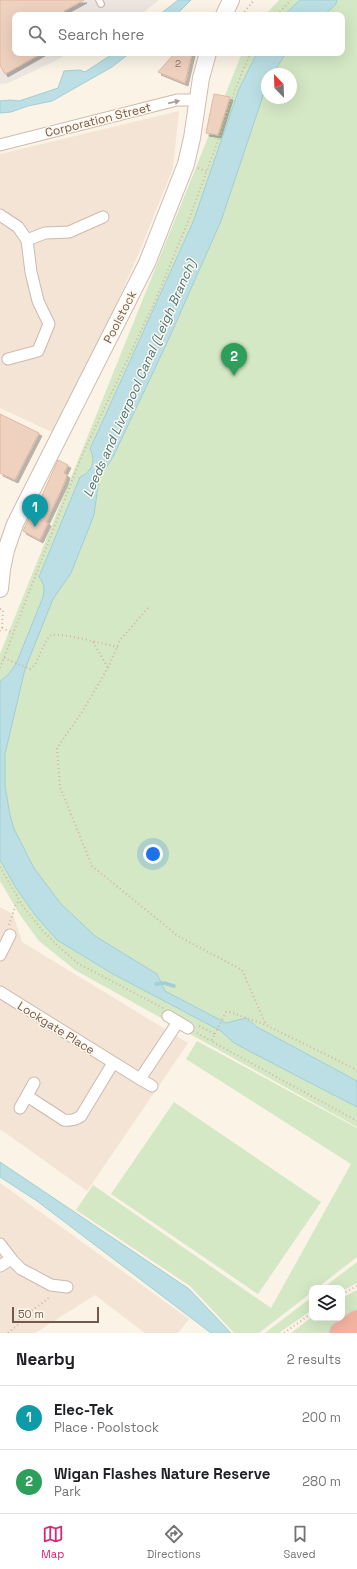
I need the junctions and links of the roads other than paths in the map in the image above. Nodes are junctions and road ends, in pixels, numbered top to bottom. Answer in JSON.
{"nodes":[{"id":1,"x":207,"y":56,"type":"edge"},
{"id":2,"x":197,"y":100,"type":"junction"},
{"id":3,"x":0,"y":146,"type":"edge"},
{"id":4,"x":0,"y":215,"type":"edge"},
{"id":5,"x":103,"y":217,"type":"dead end"},
{"id":6,"x":27,"y":240,"type":"junction"},
{"id":7,"x":8,"y":359,"type":"dead end"},
{"id":8,"x":1,"y":571,"type":"edge"},
{"id":9,"x":0,"y":588,"type":"edge"},
{"id":10,"x":10,"y":935,"type":"road end"},
{"id":11,"x":0,"y":955,"type":"edge"},
{"id":12,"x":0,"y":992,"type":"edge"},
{"id":13,"x":168,"y":1016,"type":"dead end"},
{"id":14,"x":178,"y":1022,"type":"junction"},
{"id":15,"x":188,"y":1028,"type":"road end"},
{"id":16,"x":113,"y":1063,"type":"junction"},
{"id":17,"x":140,"y":1079,"type":"junction"},
{"id":18,"x":34,"y":1083,"type":"dead end"},
{"id":19,"x":152,"y":1086,"type":"dead end"},
{"id":20,"x":27,"y":1096,"type":"junction"},
{"id":21,"x":20,"y":1108,"type":"dead end"},
{"id":22,"x":0,"y":1244,"type":"edge"},
{"id":23,"x":11,"y":1259,"type":"junction"},
{"id":24,"x":0,"y":1266,"type":"edge"},
{"id":25,"x":67,"y":1287,"type":"dead end"},
{"id":26,"x":357,"y":1321,"type":"edge"},
{"id":27,"x":340,"y":1333,"type":"edge"}],
"edges":[{"from":1,"to":2,"type":"main road","name":"Poolstock"},
{"from":3,"to":2,"type":"street","name":"Corporation Street","one_way":true},
{"from":2,"to":8,"type":"main road","name":"Poolstock"},
{"from":4,"to":6,"type":"street"},
{"from":5,"to":6,"type":"street"},
{"from":6,"to":7,"type":"street"},
{"from":8,"to":9,"type":"main road","name":"Poolstock"},
{"from":10,"to":11,"type":"street"},
{"from":12,"to":16,"type":"street","name":"Lockgate Place"},
{"from":13,"to":14,"type":"street"},
{"from":14,"to":15,"type":"street"},
{"from":14,"to":17,"type":"street"},
{"from":16,"to":17,"type":"street","name":"Lockgate Place"},
{"from":16,"to":20,"type":"street"},
{"from":17,"to":19,"type":"street","name":"Lockgate Place"},
{"from":18,"to":20,"type":"street"},
{"from":20,"to":21,"type":"street"},
{"from":22,"to":23,"type":"street"},
{"from":23,"to":24,"type":"street"},
{"from":23,"to":25,"type":"street"},
{"from":26,"to":27,"type":"highway"}]}
